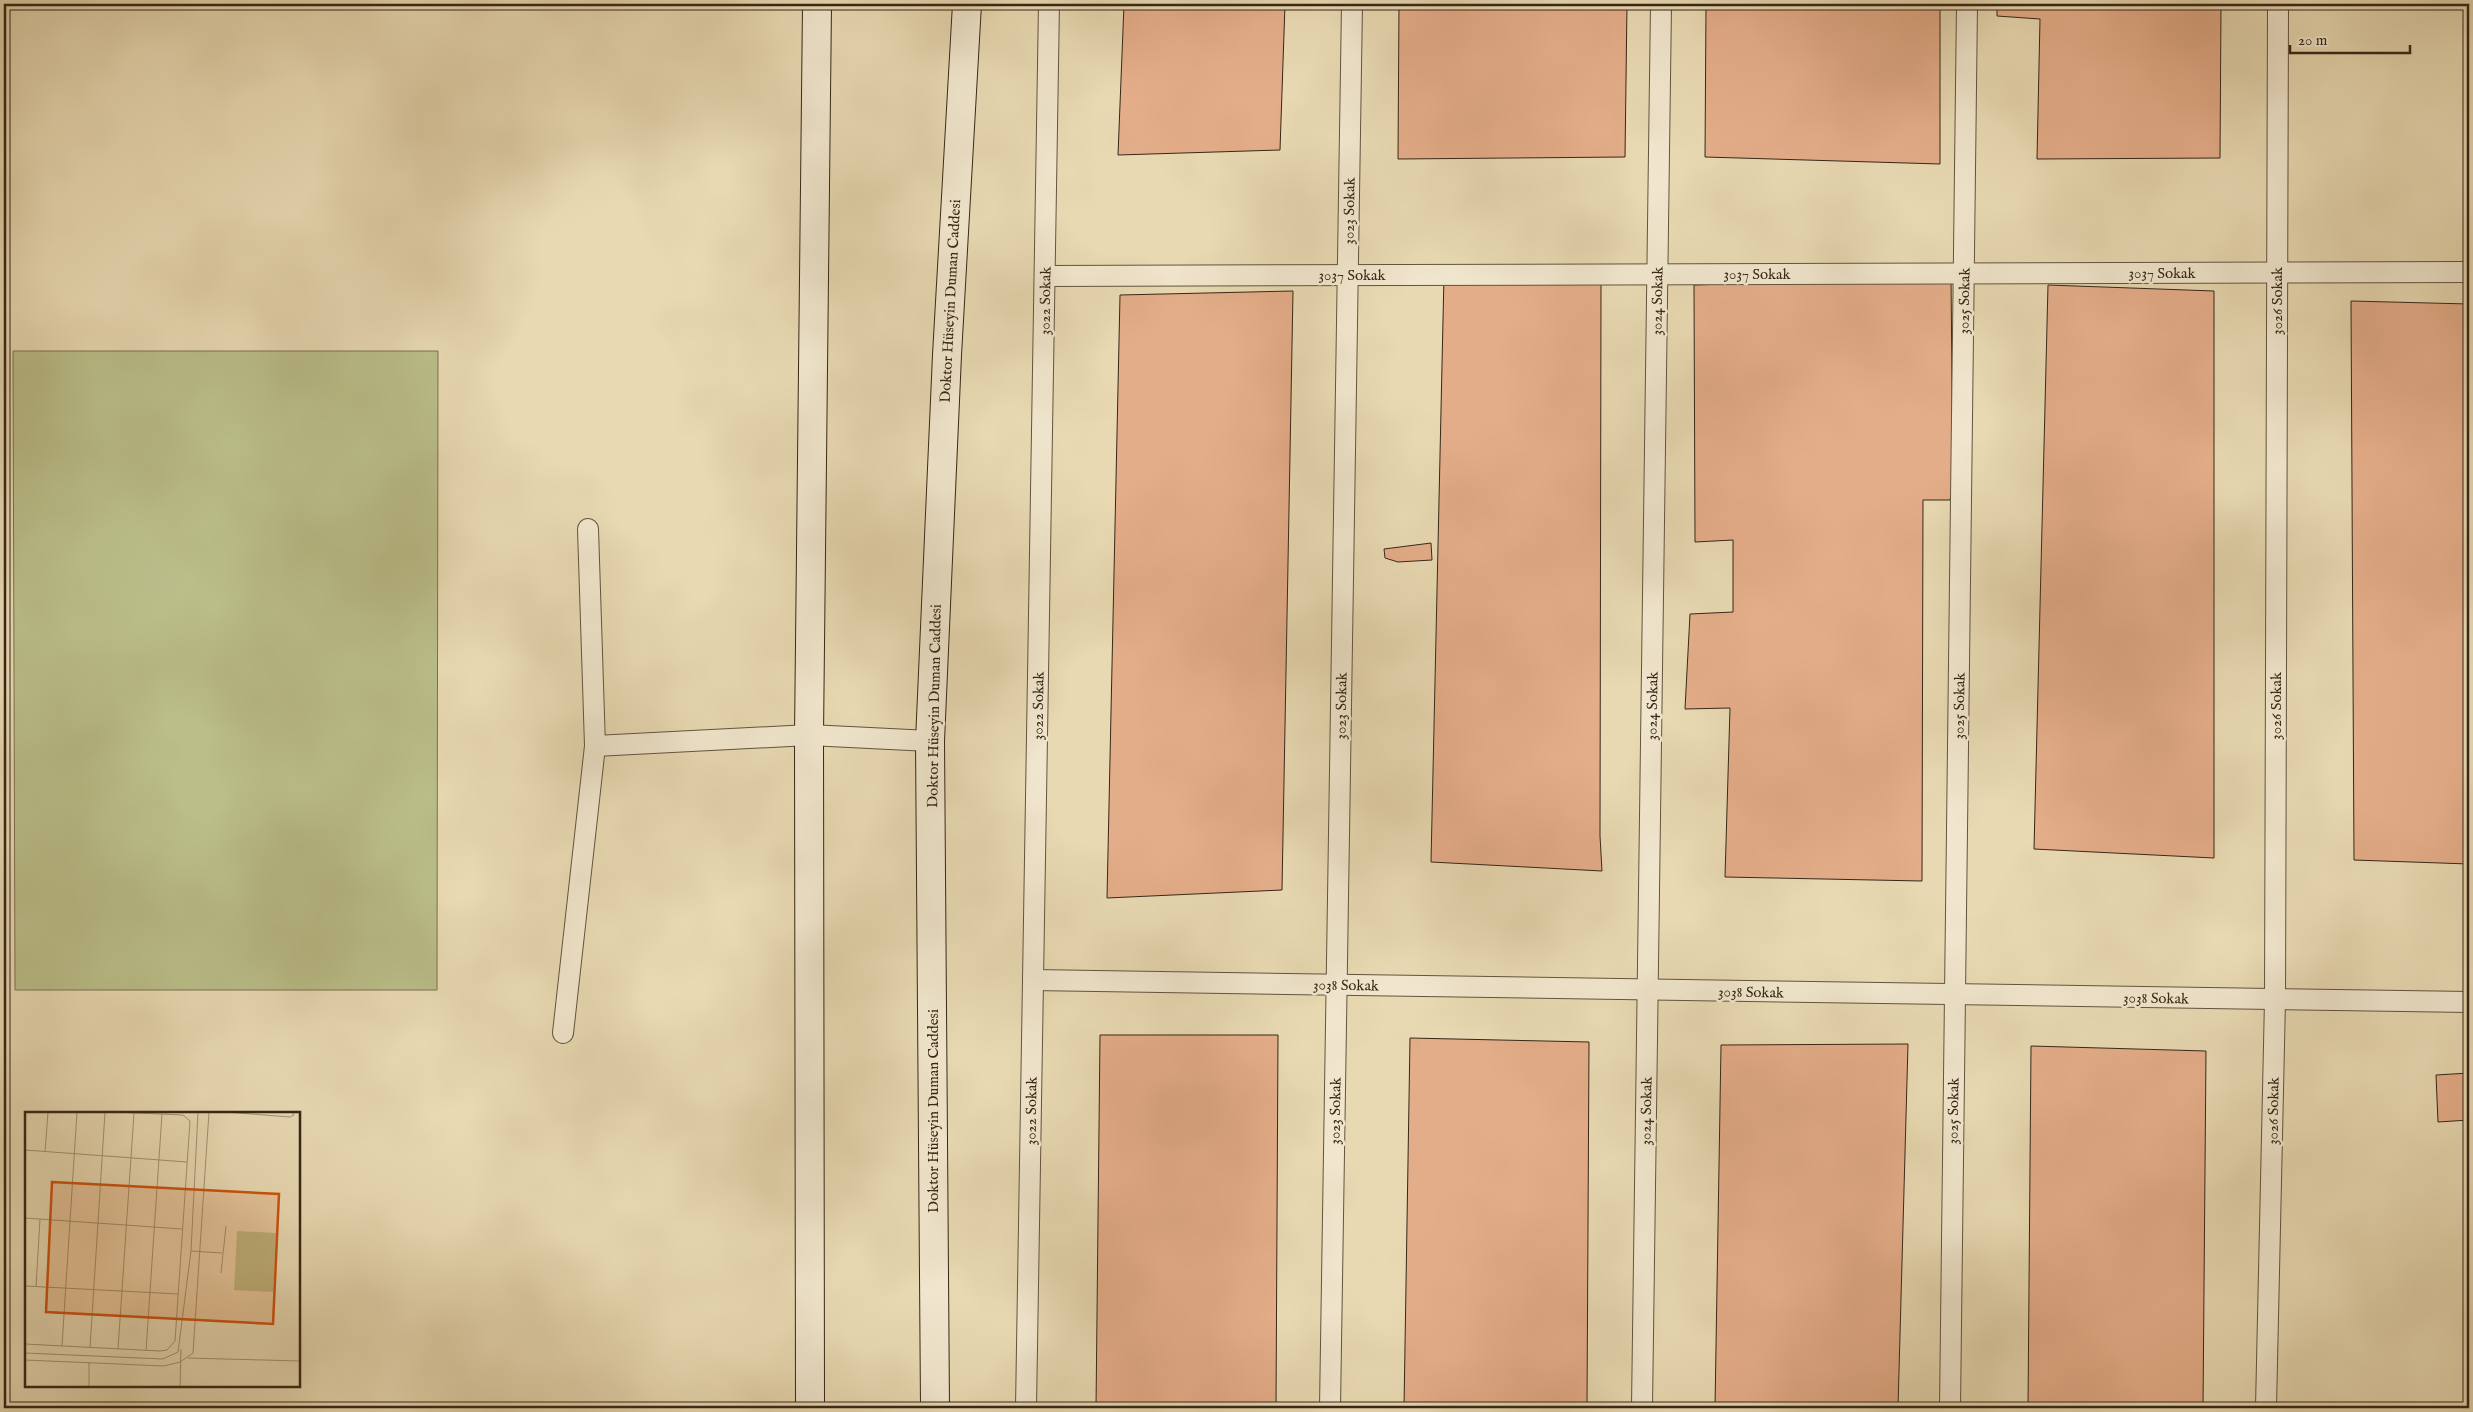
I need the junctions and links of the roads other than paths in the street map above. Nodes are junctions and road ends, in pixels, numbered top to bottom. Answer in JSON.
{"nodes":[{"id":1,"x":817,"y":4,"type":"edge"},
{"id":2,"x":967,"y":4,"type":"edge"},
{"id":3,"x":1049,"y":4,"type":"edge"},
{"id":4,"x":1352,"y":4,"type":"edge"},
{"id":5,"x":1661,"y":4,"type":"edge"},
{"id":6,"x":1967,"y":4,"type":"edge"},
{"id":7,"x":2278,"y":4,"type":"edge"},
{"id":8,"x":2469,"y":272,"type":"edge"},
{"id":9,"x":1964,"y":273,"type":"junction"},
{"id":10,"x":2277,"y":273,"type":"junction"},
{"id":11,"x":1658,"y":274,"type":"junction"},
{"id":12,"x":1348,"y":275,"type":"junction"},
{"id":13,"x":1045,"y":276,"type":"junction"},
{"id":14,"x":588,"y":529,"type":"dead end"},
{"id":15,"x":808,"y":734,"type":"junction"},
{"id":16,"x":930,"y":741,"type":"junction"},
{"id":17,"x":595,"y":746,"type":"junction"},
{"id":18,"x":1033,"y":980,"type":"junction"},
{"id":19,"x":1337,"y":985,"type":"junction"},
{"id":20,"x":1648,"y":990,"type":"junction"},
{"id":21,"x":1955,"y":995,"type":"junction"},
{"id":22,"x":2275,"y":1000,"type":"junction"},
{"id":23,"x":2469,"y":1002,"type":"edge"},
{"id":24,"x":563,"y":1033,"type":"dead end"},
{"id":25,"x":810,"y":1408,"type":"edge"},
{"id":26,"x":935,"y":1408,"type":"edge"},
{"id":27,"x":1026,"y":1408,"type":"edge"},
{"id":28,"x":1330,"y":1408,"type":"edge"},
{"id":29,"x":1642,"y":1408,"type":"edge"},
{"id":30,"x":1950,"y":1408,"type":"edge"},
{"id":31,"x":2266,"y":1408,"type":"edge"}],
"edges":[{"from":1,"to":15,"type":"main road"},
{"from":2,"to":16,"type":"main road","name":"Doktor Hüseyin Duman Caddesi"},
{"from":3,"to":13,"type":"lane","name":"3022 Sokak"},
{"from":4,"to":12,"type":"lane","name":"3023 Sokak"},
{"from":5,"to":11,"type":"lane","name":"3024 Sokak"},
{"from":6,"to":9,"type":"lane","name":"3025 Sokak"},
{"from":7,"to":10,"type":"lane","name":"3026 Sokak"},
{"from":8,"to":10,"type":"lane","name":"3037 Sokak"},
{"from":9,"to":10,"type":"lane","name":"3037 Sokak"},
{"from":9,"to":11,"type":"lane","name":"3037 Sokak"},
{"from":9,"to":21,"type":"lane","name":"3025 Sokak"},
{"from":10,"to":22,"type":"lane","name":"3026 Sokak"},
{"from":11,"to":12,"type":"lane","name":"3037 Sokak"},
{"from":11,"to":20,"type":"lane","name":"3024 Sokak"},
{"from":12,"to":13,"type":"lane","name":"3037 Sokak"},
{"from":12,"to":19,"type":"lane","name":"3023 Sokak"},
{"from":13,"to":18,"type":"lane","name":"3022 Sokak"},
{"from":14,"to":17,"type":"lane"},
{"from":15,"to":16,"type":"lane"},
{"from":15,"to":17,"type":"lane"},
{"from":15,"to":25,"type":"main road"},
{"from":16,"to":26,"type":"main road","name":"Doktor Hüseyin Duman Caddesi"},
{"from":17,"to":24,"type":"lane"},
{"from":18,"to":19,"type":"lane","name":"3038 Sokak"},
{"from":18,"to":27,"type":"lane","name":"3022 Sokak"},
{"from":19,"to":20,"type":"lane","name":"3038 Sokak"},
{"from":19,"to":28,"type":"lane","name":"3023 Sokak"},
{"from":20,"to":21,"type":"lane","name":"3038 Sokak"},
{"from":20,"to":29,"type":"lane","name":"3024 Sokak"},
{"from":21,"to":22,"type":"lane","name":"3038 Sokak"},
{"from":21,"to":30,"type":"lane","name":"3025 Sokak"},
{"from":22,"to":23,"type":"lane","name":"3038 Sokak"},
{"from":22,"to":31,"type":"lane","name":"3026 Sokak"}]}
